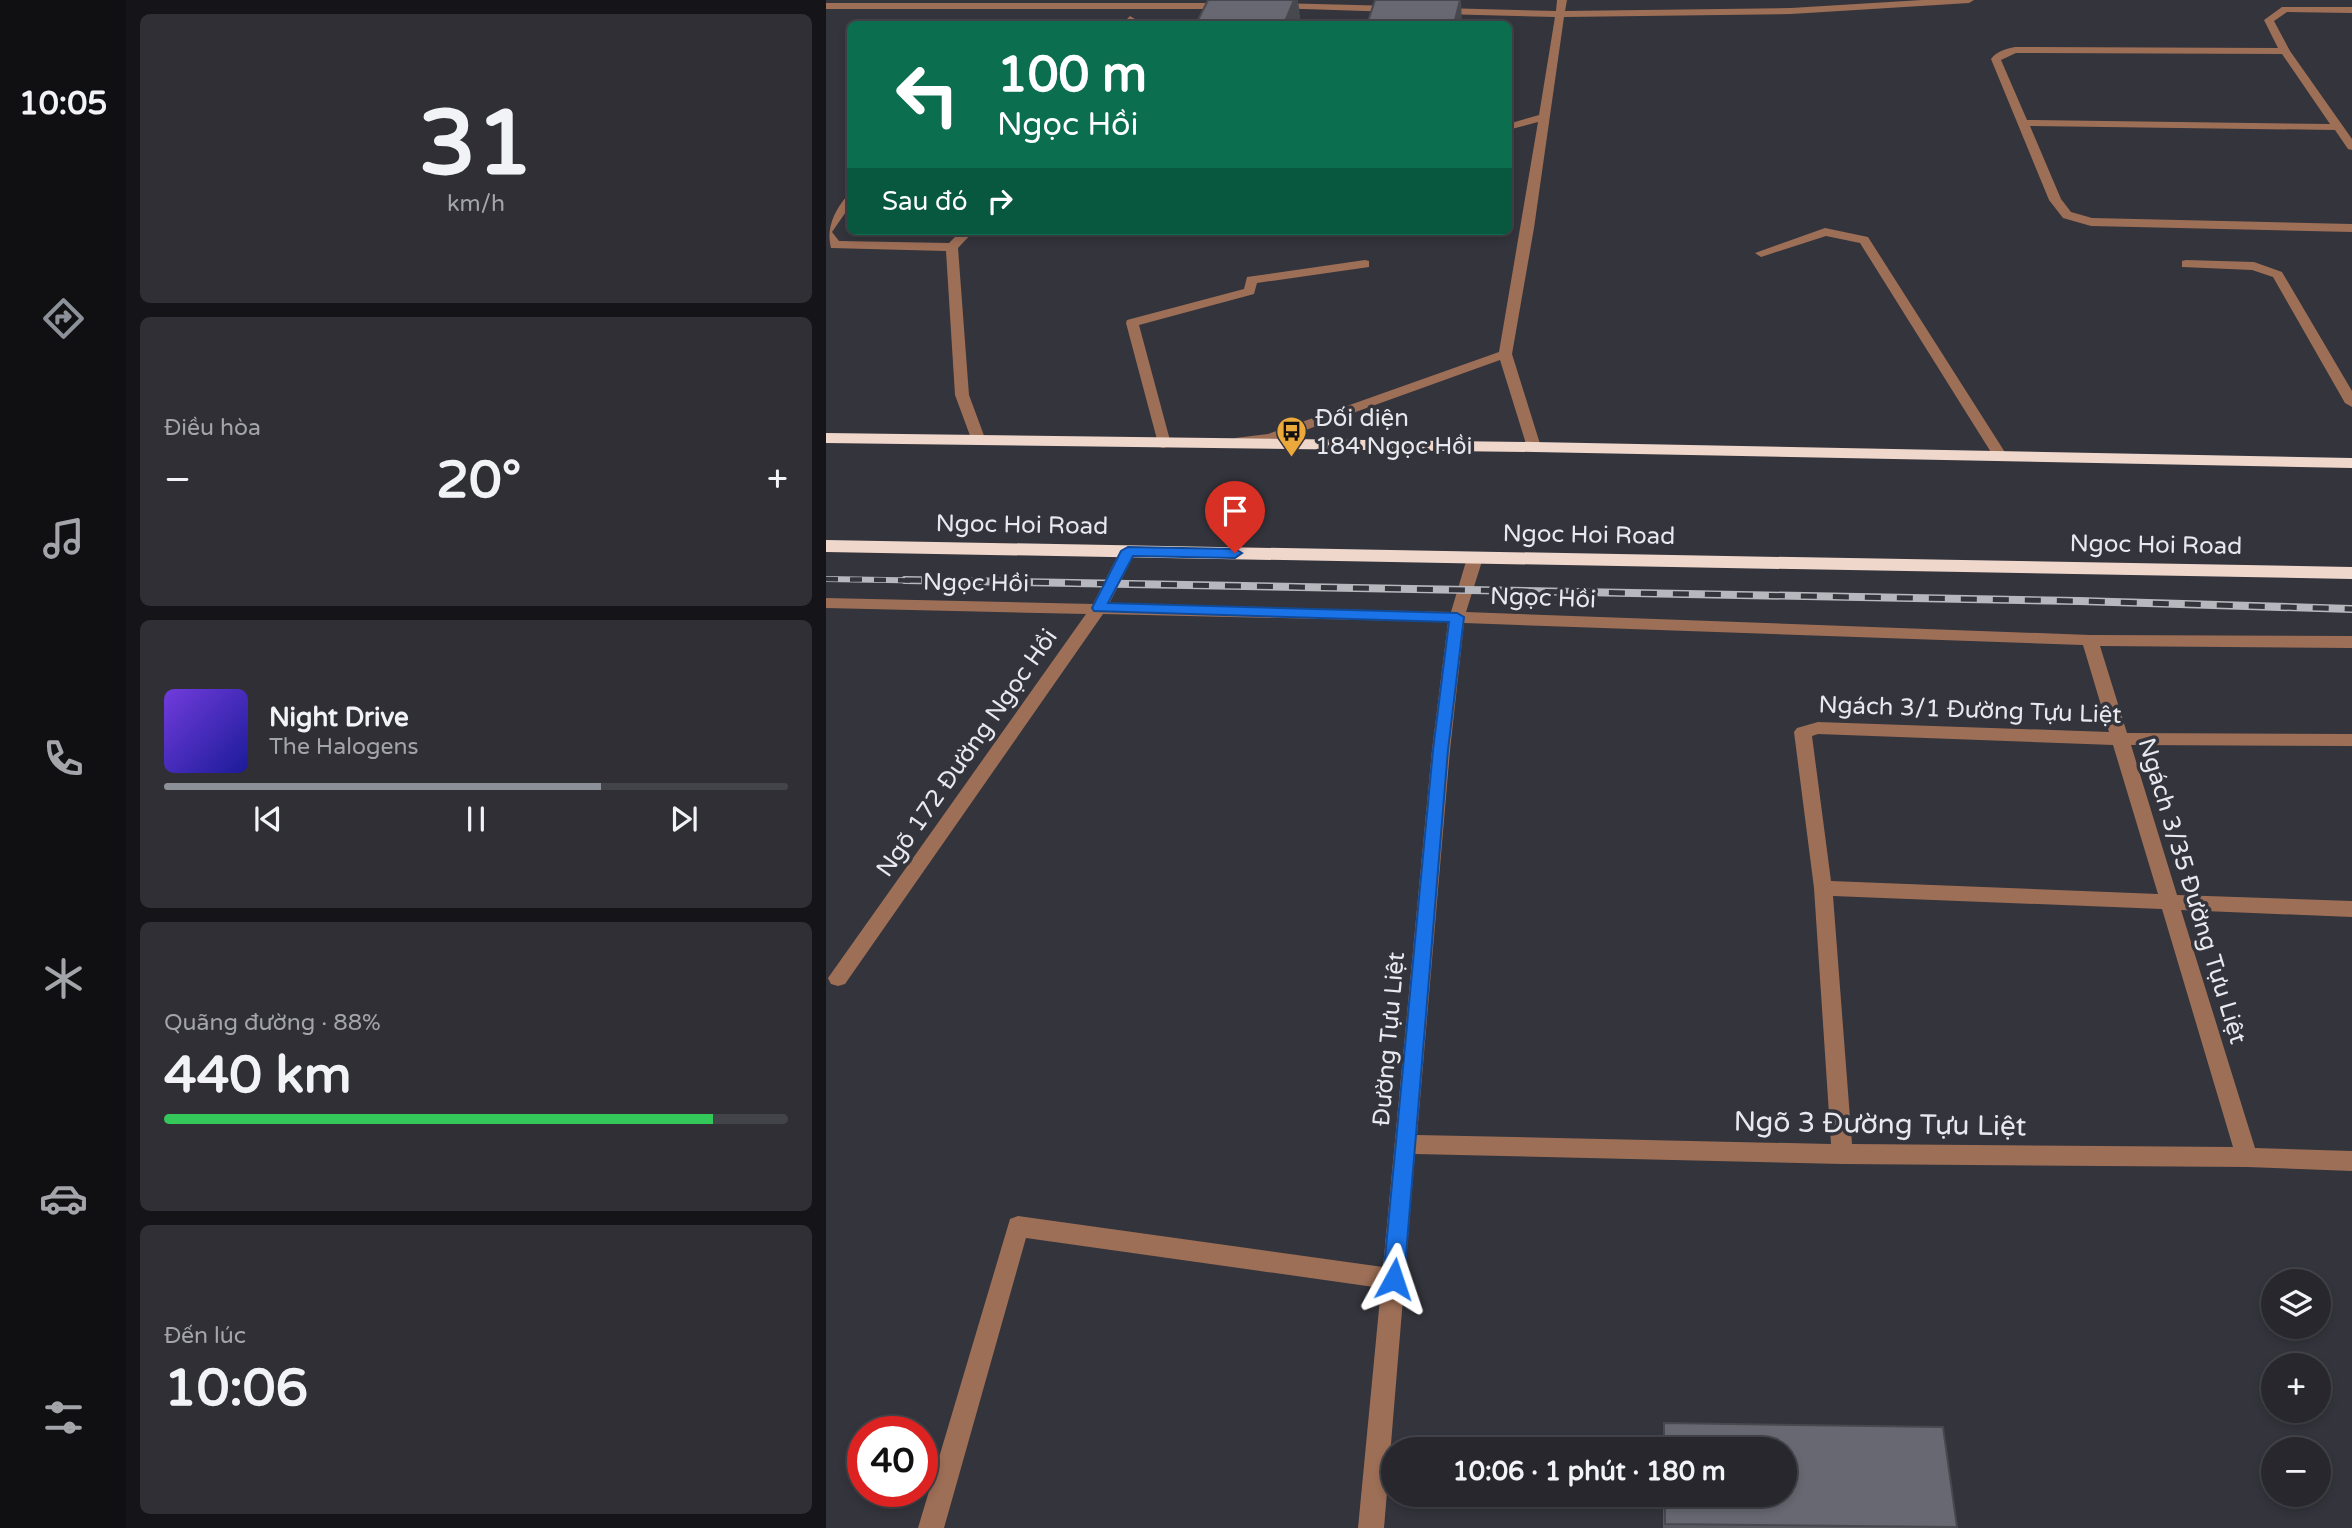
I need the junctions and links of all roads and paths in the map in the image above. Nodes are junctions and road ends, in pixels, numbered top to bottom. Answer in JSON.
{"nodes":[{"id":1,"x":1562,"y":0,"type":"edge"},
{"id":2,"x":1969,"y":0,"type":"edge"},
{"id":3,"x":1912,"y":2,"type":"edge"},
{"id":4,"x":826,"y":6,"type":"edge"},
{"id":5,"x":1234,"y":6,"type":"edge"},
{"id":6,"x":1261,"y":6,"type":"edge"},
{"id":7,"x":1411,"y":10,"type":"edge"},
{"id":8,"x":1425,"y":10,"type":"edge"},
{"id":9,"x":2352,"y":10,"type":"edge"},
{"id":10,"x":1561,"y":14,"type":"junction"},
{"id":11,"x":2284,"y":51,"type":"junction"},
{"id":12,"x":1545,"y":117,"type":"junction"},
{"id":13,"x":2023,"y":123,"type":"junction"},
{"id":14,"x":1512,"y":126,"type":"edge"},
{"id":15,"x":2338,"y":127,"type":"junction"},
{"id":16,"x":2352,"y":148,"type":"edge"},
{"id":17,"x":847,"y":203,"type":"edge"},
{"id":18,"x":2352,"y":229,"type":"edge"},
{"id":19,"x":826,"y":232,"type":"edge"},
{"id":20,"x":826,"y":232,"type":"edge"},
{"id":21,"x":964,"y":235,"type":"edge"},
{"id":22,"x":951,"y":247,"type":"junction"},
{"id":23,"x":1761,"y":253,"type":"dead end"},
{"id":24,"x":1365,"y":264,"type":"dead end"},
{"id":25,"x":2186,"y":264,"type":"dead end"},
{"id":26,"x":1505,"y":354,"type":"junction"},
{"id":27,"x":2352,"y":403,"type":"edge"},
{"id":28,"x":826,"y":438,"type":"edge"},
{"id":29,"x":979,"y":441,"type":"junction"},
{"id":30,"x":1164,"y":444,"type":"junction"},
{"id":31,"x":1198,"y":444,"type":"junction"},
{"id":32,"x":1534,"y":447,"type":"junction"},
{"id":33,"x":2001,"y":457,"type":"junction"},
{"id":34,"x":2352,"y":463,"type":"edge"},
{"id":35,"x":826,"y":546,"type":"edge"},
{"id":36,"x":1128,"y":551,"type":"junction"},
{"id":37,"x":1475,"y":558,"type":"junction"},
{"id":38,"x":2352,"y":573,"type":"edge"},
{"id":39,"x":826,"y":603,"type":"edge"},
{"id":40,"x":1099,"y":608,"type":"junction"},
{"id":41,"x":1457,"y":617,"type":"junction"},
{"id":42,"x":2090,"y":640,"type":"junction"},
{"id":43,"x":2352,"y":642,"type":"edge"},
{"id":44,"x":2120,"y":739,"type":"junction"},
{"id":45,"x":2352,"y":740,"type":"edge"},
{"id":46,"x":1823,"y":888,"type":"junction"},
{"id":47,"x":2168,"y":903,"type":"junction"},
{"id":48,"x":2352,"y":909,"type":"edge"},
{"id":49,"x":838,"y":978,"type":"dead end"},
{"id":50,"x":1406,"y":1144,"type":"junction"},
{"id":51,"x":1842,"y":1154,"type":"junction"},
{"id":52,"x":2247,"y":1157,"type":"junction"},
{"id":53,"x":2352,"y":1161,"type":"edge"},
{"id":54,"x":1394,"y":1279,"type":"junction"},
{"id":55,"x":932,"y":1528,"type":"edge"},
{"id":56,"x":1371,"y":1528,"type":"edge"}],
"edges":[{"from":1,"to":10,"type":"street"},
{"from":2,"to":3,"type":"street"},
{"from":3,"to":10,"type":"street"},
{"from":4,"to":5,"type":"street"},
{"from":6,"to":7,"type":"street"},
{"from":8,"to":10,"type":"street"},
{"from":9,"to":11,"type":"street"},
{"from":10,"to":12,"type":"street"},
{"from":11,"to":13,"type":"street"},
{"from":11,"to":15,"type":"street"},
{"from":12,"to":14,"type":"street"},
{"from":12,"to":26,"type":"street"},
{"from":13,"to":15,"type":"street"},
{"from":13,"to":18,"type":"street"},
{"from":15,"to":16,"type":"street"},
{"from":17,"to":20,"type":"street"},
{"from":19,"to":22,"type":"street"},
{"from":21,"to":22,"type":"street"},
{"from":22,"to":29,"type":"street"},
{"from":23,"to":33,"type":"street"},
{"from":24,"to":30,"type":"street"},
{"from":25,"to":27,"type":"street"},
{"from":26,"to":31,"type":"street"},
{"from":26,"to":32,"type":"street"},
{"from":28,"to":29,"type":"highway"},
{"from":29,"to":30,"type":"highway"},
{"from":30,"to":31,"type":"highway"},
{"from":31,"to":32,"type":"highway"},
{"from":32,"to":33,"type":"highway"},
{"from":33,"to":34,"type":"highway"},
{"from":35,"to":36,"type":"highway","name":"Ngoc Hoi Road"},
{"from":36,"to":37,"type":"highway","name":"Ngoc Hoi Road"},
{"from":36,"to":40,"type":"street","name":"Ngõ 172 Đường Ngọc Hồi"},
{"from":37,"to":38,"type":"highway","name":"Ngoc Hoi Road"},
{"from":37,"to":41,"type":"street","name":"Đường Tựu Liệt"},
{"from":39,"to":40,"type":"street","name":"Ngọc Hồi"},
{"from":40,"to":41,"type":"street","name":"Ngọc Hồi"},
{"from":40,"to":49,"type":"street","name":"Ngõ 172 Đường Ngọc Hồi"},
{"from":41,"to":42,"type":"street","name":"Ngọc Hồi"},
{"from":41,"to":50,"type":"street","name":"Đường Tựu Liệt"},
{"from":42,"to":43,"type":"street","name":"Ngọc Hồi"},
{"from":42,"to":44,"type":"street","name":"Ngách 3/35 Đường Tựu Liệt"},
{"from":44,"to":45,"type":"street","name":"Ngách 3/1 Đường Tựu Liệt"},
{"from":44,"to":46,"type":"street","name":"Ngách 3/1 Đường Tựu Liệt"},
{"from":44,"to":47,"type":"street","name":"Ngách 3/35 Đường Tựu Liệt"},
{"from":46,"to":47,"type":"street"},
{"from":46,"to":51,"type":"street","name":"Ngách 3/1 Đường Tựu Liệt"},
{"from":47,"to":48,"type":"street"},
{"from":47,"to":52,"type":"street","name":"Ngách 3/35 Đường Tựu Liệt"},
{"from":50,"to":51,"type":"street","name":"Ngõ 3 Đường Tựu Liệt"},
{"from":50,"to":54,"type":"street","name":"Đường Tựu Liệt"},
{"from":51,"to":52,"type":"street","name":"Ngõ 3 Đường Tựu Liệt"},
{"from":52,"to":53,"type":"street","name":"Ngõ 3 Đường Tựu Liệt"},
{"from":54,"to":55,"type":"street"},
{"from":54,"to":56,"type":"street","name":"Đường Tựu Liệt"}]}
